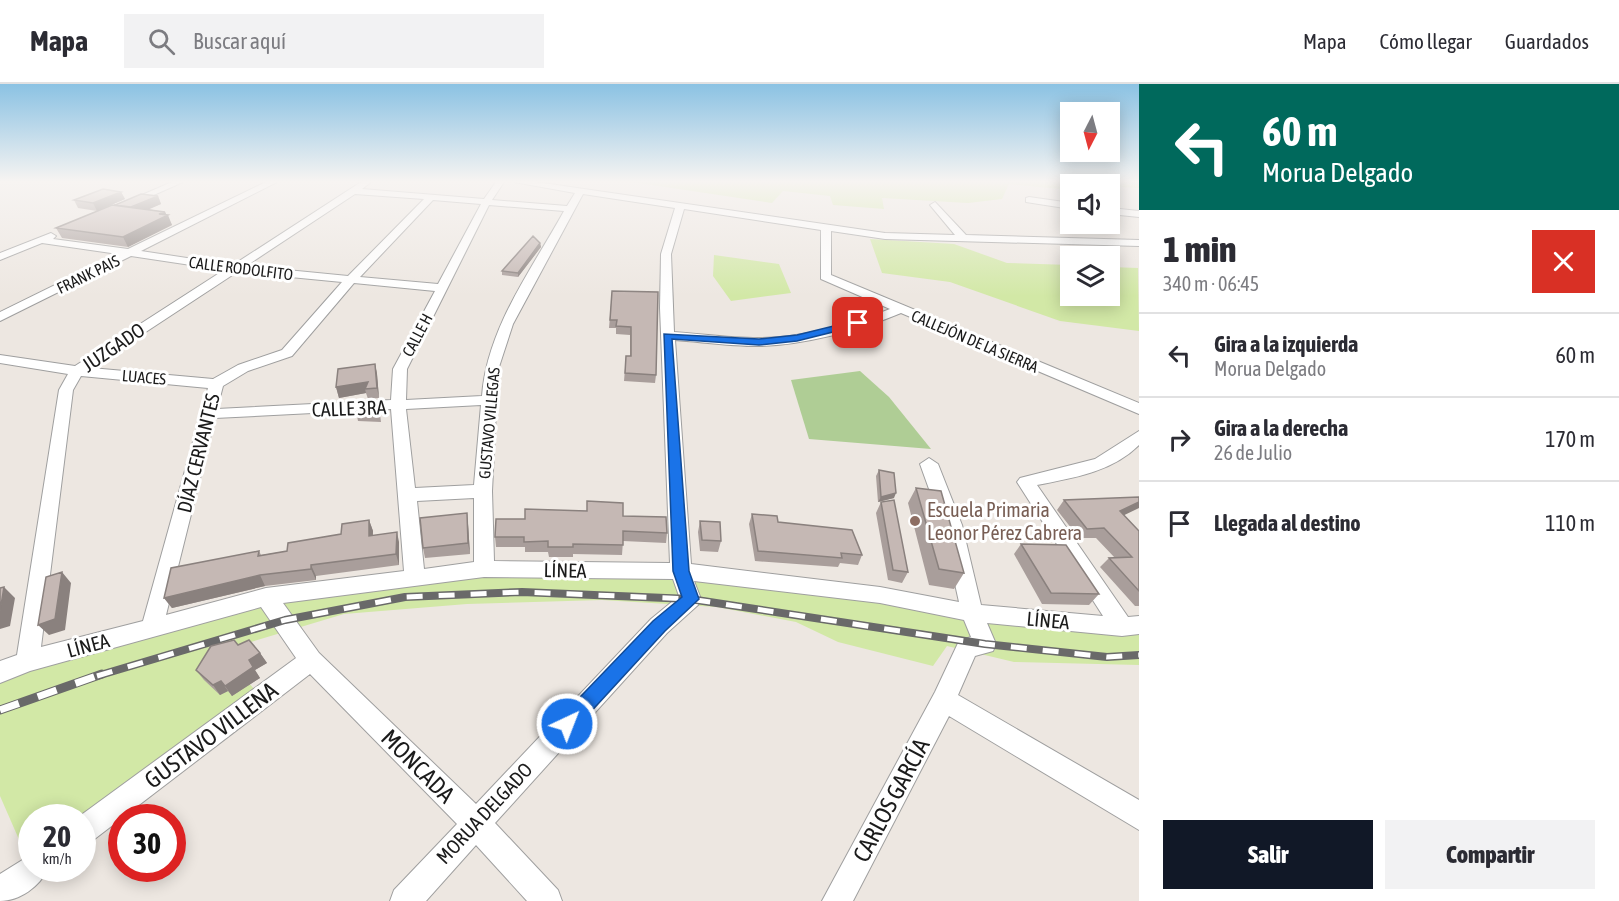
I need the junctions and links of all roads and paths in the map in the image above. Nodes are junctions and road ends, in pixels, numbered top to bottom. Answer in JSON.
{"nodes":[{"id":1,"x":197,"y":220,"type":"edge"},
{"id":2,"x":308,"y":220,"type":"edge"},
{"id":3,"x":408,"y":220,"type":"edge"},
{"id":4,"x":477,"y":220,"type":"edge"},
{"id":5,"x":565,"y":220,"type":"edge"},
{"id":6,"x":676,"y":220,"type":"edge"},
{"id":7,"x":778,"y":220,"type":"edge"},
{"id":8,"x":948,"y":220,"type":"edge"},
{"id":9,"x":826,"y":227,"type":"junction"},
{"id":10,"x":62,"y":231,"type":"edge"},
{"id":11,"x":963,"y":238,"type":"junction"},
{"id":12,"x":41,"y":240,"type":"junction"},
{"id":13,"x":1139,"y":243,"type":"edge"},
{"id":14,"x":130,"y":254,"type":"junction"},
{"id":15,"x":0,"y":257,"type":"edge"},
{"id":16,"x":234,"y":268,"type":"junction"},
{"id":17,"x":350,"y":280,"type":"junction"},
{"id":18,"x":442,"y":288,"type":"junction"},
{"id":19,"x":901,"y":309,"type":"junction"},
{"id":20,"x":0,"y":317,"type":"edge"},
{"id":21,"x":667,"y":336,"type":"junction"},
{"id":22,"x":0,"y":359,"type":"edge"},
{"id":23,"x":77,"y":371,"type":"junction"},
{"id":24,"x":216,"y":384,"type":"junction"},
{"id":25,"x":488,"y":400,"type":"junction"},
{"id":26,"x":398,"y":406,"type":"junction"},
{"id":27,"x":1139,"y":409,"type":"edge"},
{"id":28,"x":210,"y":414,"type":"junction"},
{"id":29,"x":1139,"y":436,"type":"edge"},
{"id":30,"x":929,"y":464,"type":"dead end"},
{"id":31,"x":483,"y":490,"type":"junction"},
{"id":32,"x":405,"y":495,"type":"junction"},
{"id":33,"x":484,"y":569,"type":"junction"},
{"id":34,"x":681,"y":571,"type":"junction"},
{"id":35,"x":415,"y":576,"type":"junction"},
{"id":36,"x":266,"y":597,"type":"junction"},
{"id":37,"x":972,"y":613,"type":"junction"},
{"id":38,"x":1131,"y":626,"type":"edge"},
{"id":39,"x":152,"y":628,"type":"junction"},
{"id":40,"x":311,"y":660,"type":"junction"},
{"id":41,"x":28,"y":661,"type":"junction"},
{"id":42,"x":0,"y":672,"type":"edge"},
{"id":43,"x":944,"y":700,"type":"junction"},
{"id":44,"x":1139,"y":816,"type":"edge"},
{"id":45,"x":96,"y":821,"type":"edge"},
{"id":46,"x":475,"y":822,"type":"junction"},
{"id":47,"x":18,"y":879,"type":"edge"},
{"id":48,"x":0,"y":893,"type":"edge"},
{"id":49,"x":405,"y":901,"type":"edge"},
{"id":50,"x":547,"y":901,"type":"edge"},
{"id":51,"x":837,"y":901,"type":"edge"}],
"edges":[{"from":1,"to":14,"type":"street","name":"FRANK PAIS"},
{"from":2,"to":16,"type":"street","name":"JUZGADO"},
{"from":3,"to":17,"type":"street","name":"DÍAZ CERVANTES"},
{"from":4,"to":18,"type":"street","name":"CALLE H"},
{"from":5,"to":25,"type":"street","name":"GUSTAVO VILLEGAS"},
{"from":6,"to":21,"type":"street","name":"MORUA DELGADO"},
{"from":7,"to":9,"type":"street"},
{"from":8,"to":11,"type":"street"},
{"from":9,"to":11,"type":"street"},
{"from":9,"to":19,"type":"street","name":"CALLEJÓN DE LA SIERRA"},
{"from":10,"to":12,"type":"street"},
{"from":11,"to":13,"type":"street"},
{"from":12,"to":14,"type":"street","name":"CALLE RODOLFITO"},
{"from":12,"to":15,"type":"street"},
{"from":14,"to":16,"type":"street","name":"CALLE RODOLFITO"},
{"from":14,"to":20,"type":"street","name":"FRANK PAIS"},
{"from":16,"to":17,"type":"street","name":"CALLE RODOLFITO"},
{"from":16,"to":23,"type":"street","name":"JUZGADO"},
{"from":17,"to":18,"type":"street","name":"CALLE RODOLFITO"},
{"from":17,"to":24,"type":"street","name":"DÍAZ CERVANTES"},
{"from":18,"to":26,"type":"street","name":"CALLE H"},
{"from":19,"to":21,"type":"street"},
{"from":19,"to":27,"type":"street","name":"CALLEJÓN DE LA SIERRA"},
{"from":21,"to":34,"type":"street","name":"MORUA DELGADO"},
{"from":22,"to":23,"type":"street","name":"LUACES"},
{"from":23,"to":24,"type":"street","name":"LUACES"},
{"from":23,"to":41,"type":"street","name":"JUZGADO"},
{"from":24,"to":28,"type":"street","name":"DÍAZ CERVANTES"},
{"from":25,"to":26,"type":"street","name":"CALLE 3RA"},
{"from":25,"to":31,"type":"street","name":"GUSTAVO VILLEGAS"},
{"from":26,"to":28,"type":"street","name":"CALLE 3RA"},
{"from":26,"to":32,"type":"street","name":"CALLE H"},
{"from":28,"to":39,"type":"street","name":"DÍAZ CERVANTES"},
{"from":29,"to":38,"type":"street"},
{"from":30,"to":37,"type":"street"},
{"from":31,"to":32,"type":"street"},
{"from":31,"to":33,"type":"street","name":"GUSTAVO VILLEGAS"},
{"from":32,"to":35,"type":"street","name":"CALLE H"},
{"from":33,"to":34,"type":"street","name":"LÍNEA"},
{"from":33,"to":35,"type":"street","name":"LÍNEA"},
{"from":34,"to":37,"type":"street","name":"LÍNEA"},
{"from":34,"to":46,"type":"street","name":"MORUA DELGADO"},
{"from":35,"to":36,"type":"street","name":"LÍNEA"},
{"from":36,"to":39,"type":"street","name":"LÍNEA"},
{"from":36,"to":40,"type":"street","name":"MONCADA"},
{"from":37,"to":38,"type":"street","name":"LÍNEA"},
{"from":37,"to":43,"type":"street","name":"CARLOS GARCÍA"},
{"from":39,"to":41,"type":"street","name":"LÍNEA"},
{"from":40,"to":45,"type":"street","name":"GUSTAVO VILLENA"},
{"from":40,"to":46,"type":"street","name":"MONCADA"},
{"from":41,"to":42,"type":"street","name":"LÍNEA"},
{"from":43,"to":44,"type":"street"},
{"from":43,"to":51,"type":"street","name":"CARLOS GARCÍA"},
{"from":46,"to":49,"type":"street","name":"MORUA DELGADO"},
{"from":46,"to":50,"type":"street","name":"MONCADA"},
{"from":47,"to":48,"type":"street"}]}
